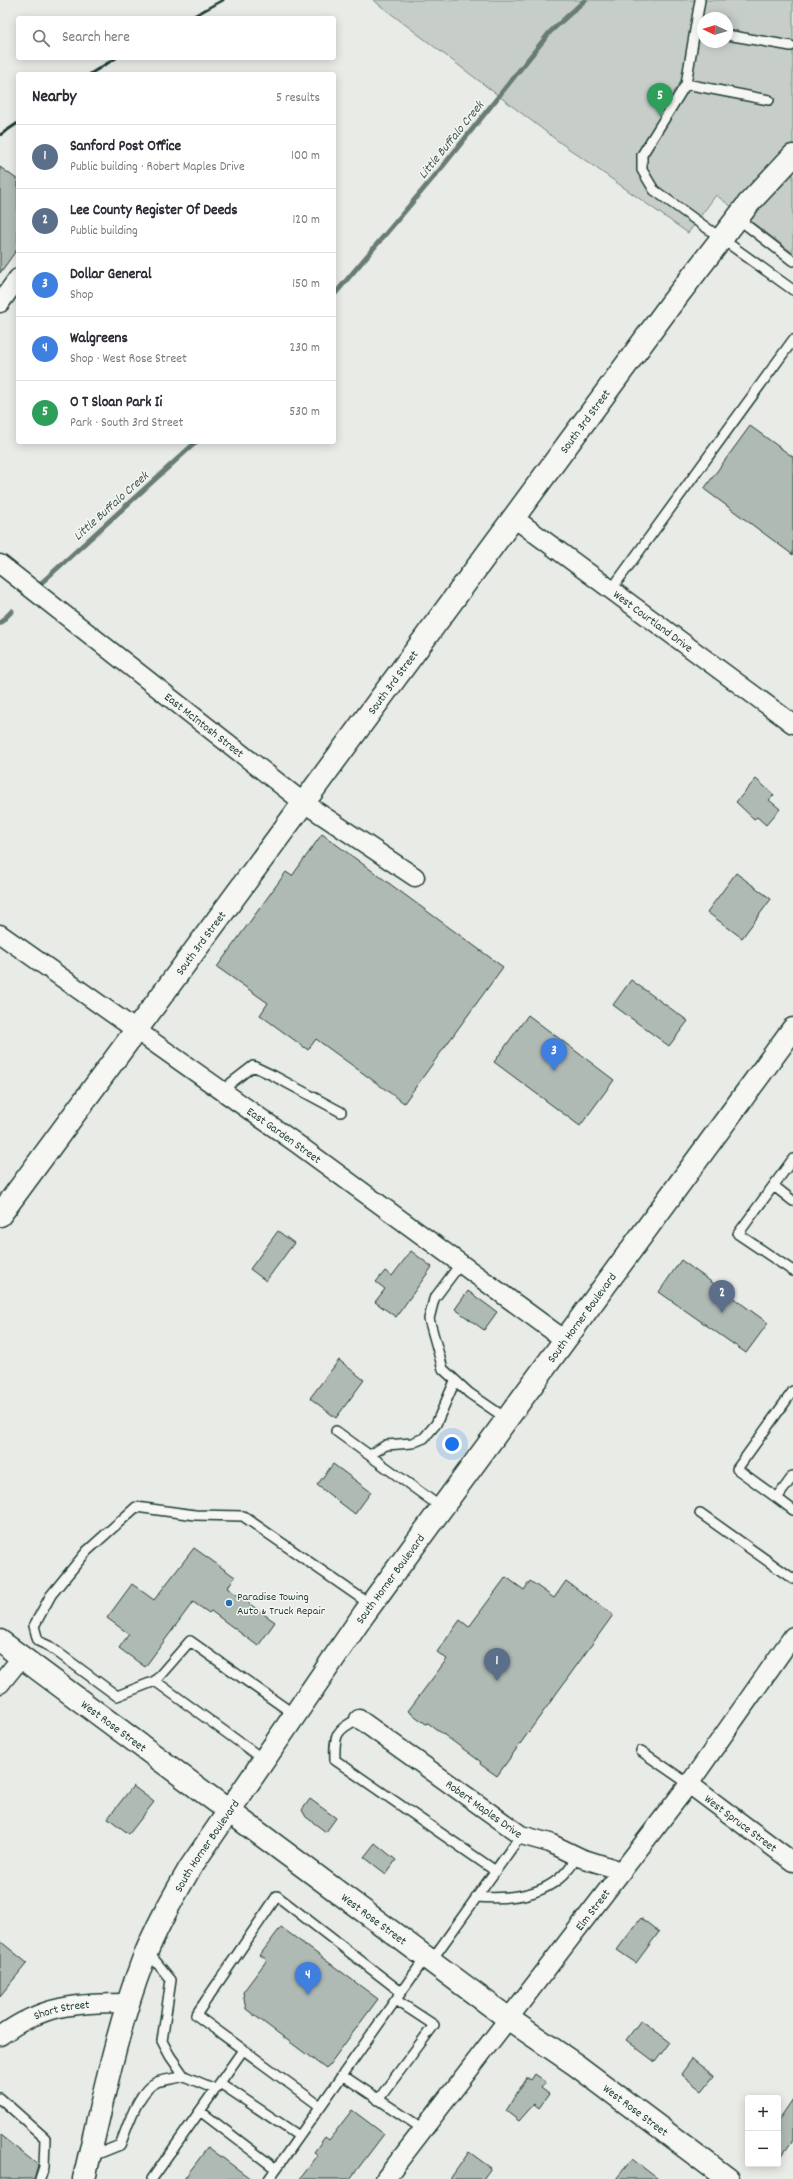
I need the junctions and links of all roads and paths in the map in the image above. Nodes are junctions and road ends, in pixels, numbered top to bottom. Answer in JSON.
{"nodes":[{"id":1,"x":700,"y":0,"type":"edge"},
{"id":2,"x":700,"y":12,"type":"edge"},
{"id":3,"x":733,"y":36,"type":"edge"},
{"id":4,"x":697,"y":38,"type":"edge"},
{"id":5,"x":791,"y":46,"type":"dead end"},
{"id":6,"x":686,"y":84,"type":"junction"},
{"id":7,"x":769,"y":100,"type":"dead end"},
{"id":8,"x":793,"y":156,"type":"edge"},
{"id":9,"x":737,"y":218,"type":"junction"},
{"id":10,"x":721,"y":238,"type":"junction"},
{"id":11,"x":793,"y":261,"type":"edge"},
{"id":12,"x":16,"y":281,"type":"edge"},
{"id":13,"x":793,"y":290,"type":"edge"},
{"id":14,"x":0,"y":303,"type":"edge"},
{"id":15,"x":793,"y":340,"type":"edge"},
{"id":16,"x":514,"y":518,"type":"junction"},
{"id":17,"x":0,"y":564,"type":"edge"},
{"id":18,"x":611,"y":590,"type":"junction"},
{"id":19,"x":793,"y":724,"type":"edge"},
{"id":20,"x":304,"y":803,"type":"junction"},
{"id":21,"x":415,"y":877,"type":"dead end"},
{"id":22,"x":0,"y":934,"type":"edge"},
{"id":23,"x":137,"y":1029,"type":"junction"},
{"id":24,"x":793,"y":1029,"type":"edge"},
{"id":25,"x":224,"y":1091,"type":"junction"},
{"id":26,"x":341,"y":1112,"type":"dead end"},
{"id":27,"x":793,"y":1159,"type":"edge"},
{"id":28,"x":774,"y":1186,"type":"junction"},
{"id":29,"x":793,"y":1201,"type":"edge"},
{"id":30,"x":0,"y":1215,"type":"edge"},
{"id":31,"x":461,"y":1263,"type":"junction"},
{"id":32,"x":793,"y":1271,"type":"edge"},
{"id":33,"x":565,"y":1340,"type":"junction"},
{"id":34,"x":456,"y":1381,"type":"junction"},
{"id":35,"x":793,"y":1391,"type":"edge"},
{"id":36,"x":507,"y":1419,"type":"junction"},
{"id":37,"x":336,"y":1431,"type":"dead end"},
{"id":38,"x":370,"y":1455,"type":"junction"},
{"id":39,"x":793,"y":1476,"type":"edge"},
{"id":40,"x":777,"y":1498,"type":"junction"},
{"id":41,"x":442,"y":1508,"type":"junction"},
{"id":42,"x":793,"y":1510,"type":"edge"},
{"id":43,"x":700,"y":1513,"type":"dead end"},
{"id":44,"x":793,"y":1580,"type":"edge"},
{"id":45,"x":371,"y":1604,"type":"junction"},
{"id":46,"x":793,"y":1636,"type":"edge"},
{"id":47,"x":0,"y":1641,"type":"edge"},
{"id":48,"x":29,"y":1650,"type":"junction"},
{"id":49,"x":155,"y":1681,"type":"junction"},
{"id":50,"x":0,"y":1684,"type":"edge"},
{"id":51,"x":295,"y":1715,"type":"junction"},
{"id":52,"x":359,"y":1719,"type":"joint"},
{"id":53,"x":641,"y":1751,"type":"dead end"},
{"id":54,"x":264,"y":1760,"type":"junction"},
{"id":55,"x":689,"y":1784,"type":"junction"},
{"id":56,"x":229,"y":1811,"type":"junction"},
{"id":57,"x":521,"y":1835,"type":"junction"},
{"id":58,"x":577,"y":1856,"type":"junction"},
{"id":59,"x":793,"y":1862,"type":"edge"},
{"id":60,"x":494,"y":1870,"type":"junction"},
{"id":61,"x":622,"y":1871,"type":"junction"},
{"id":62,"x":476,"y":1897,"type":"junction"},
{"id":63,"x":147,"y":1951,"type":"junction"},
{"id":64,"x":428,"y":1959,"type":"junction"},
{"id":65,"x":399,"y":1996,"type":"junction"},
{"id":66,"x":129,"y":2003,"type":"junction"},
{"id":67,"x":509,"y":2019,"type":"junction"},
{"id":68,"x":0,"y":2036,"type":"edge"},
{"id":69,"x":243,"y":2050,"type":"junction"},
{"id":70,"x":342,"y":2075,"type":"junction"},
{"id":71,"x":184,"y":2076,"type":"junction"},
{"id":72,"x":218,"y":2086,"type":"junction"},
{"id":73,"x":0,"y":2098,"type":"edge"},
{"id":74,"x":378,"y":2100,"type":"junction"},
{"id":75,"x":320,"y":2106,"type":"junction"},
{"id":76,"x":200,"y":2111,"type":"junction"},
{"id":77,"x":423,"y":2129,"type":"junction"},
{"id":78,"x":299,"y":2136,"type":"junction"},
{"id":79,"x":89,"y":2157,"type":"junction"},
{"id":80,"x":276,"y":2169,"type":"junction"},
{"id":81,"x":40,"y":2179,"type":"edge"},
{"id":82,"x":84,"y":2179,"type":"edge"},
{"id":83,"x":152,"y":2179,"type":"edge"},
{"id":84,"x":268,"y":2179,"type":"edge"},
{"id":85,"x":385,"y":2179,"type":"edge"},
{"id":86,"x":728,"y":2179,"type":"edge"}],
"edges":[{"from":1,"to":2,"type":"lane"},
{"from":3,"to":5,"type":"lane"},
{"from":4,"to":6,"type":"lane"},
{"from":6,"to":7,"type":"lane"},
{"from":6,"to":10,"type":"lane"},
{"from":8,"to":9,"type":"street","name":"South 3rd Street"},
{"from":9,"to":10,"type":"street","name":"South 3rd Street"},
{"from":9,"to":11,"type":"lane"},
{"from":10,"to":13,"type":"lane"},
{"from":10,"to":16,"type":"street","name":"South 3rd Street"},
{"from":12,"to":14,"type":"street"},
{"from":15,"to":18,"type":"lane"},
{"from":16,"to":18,"type":"street","name":"West Courtland Drive"},
{"from":16,"to":20,"type":"street","name":"South 3rd Street"},
{"from":17,"to":20,"type":"street","name":"East McIntosh Street"},
{"from":18,"to":19,"type":"street","name":"West Courtland Drive"},
{"from":20,"to":21,"type":"street","name":"East McIntosh Street"},
{"from":20,"to":23,"type":"street","name":"South 3rd Street"},
{"from":22,"to":23,"type":"street","name":"East Garden Street"},
{"from":23,"to":25,"type":"street","name":"East Garden Street"},
{"from":23,"to":30,"type":"street","name":"South 3rd Street"},
{"from":24,"to":33,"type":"street","name":"South Horner Boulevard"},
{"from":25,"to":26,"type":"lane"},
{"from":25,"to":31,"type":"street","name":"East Garden Street"},
{"from":27,"to":28,"type":"lane"},
{"from":28,"to":29,"type":"lane"},
{"from":28,"to":32,"type":"lane"},
{"from":31,"to":33,"type":"street","name":"East Garden Street"},
{"from":31,"to":34,"type":"lane"},
{"from":33,"to":36,"type":"street","name":"South Horner Boulevard"},
{"from":34,"to":36,"type":"lane"},
{"from":34,"to":38,"type":"lane"},
{"from":35,"to":40,"type":"lane"},
{"from":36,"to":41,"type":"street","name":"South Horner Boulevard"},
{"from":37,"to":38,"type":"lane"},
{"from":38,"to":41,"type":"lane"},
{"from":39,"to":40,"type":"lane"},
{"from":40,"to":42,"type":"lane"},
{"from":41,"to":45,"type":"street","name":"South Horner Boulevard"},
{"from":43,"to":44,"type":"lane"},
{"from":45,"to":48,"type":"lane"},
{"from":45,"to":51,"type":"street","name":"South Horner Boulevard"},
{"from":46,"to":55,"type":"street","name":"Elm Street"},
{"from":47,"to":48,"type":"street","name":"West Rose Street"},
{"from":48,"to":49,"type":"lane"},
{"from":48,"to":50,"type":"street"},
{"from":48,"to":56,"type":"street","name":"West Rose Street"},
{"from":49,"to":51,"type":"lane"},
{"from":49,"to":54,"type":"lane"},
{"from":51,"to":54,"type":"street","name":"South Horner Boulevard"},
{"from":52,"to":57,"type":"street","name":"Robert Maples Drive"},
{"from":52,"to":60,"type":"lane"},
{"from":53,"to":55,"type":"lane"},
{"from":54,"to":56,"type":"street","name":"South Horner Boulevard"},
{"from":55,"to":59,"type":"street","name":"West Spruce Street"},
{"from":55,"to":61,"type":"street","name":"Elm Street"},
{"from":56,"to":63,"type":"street","name":"South Horner Boulevard"},
{"from":56,"to":64,"type":"street","name":"West Rose Street"},
{"from":57,"to":58,"type":"street","name":"Robert Maples Drive"},
{"from":57,"to":60,"type":"lane"},
{"from":58,"to":61,"type":"street","name":"Robert Maples Drive"},
{"from":58,"to":62,"type":"lane"},
{"from":60,"to":62,"type":"lane"},
{"from":61,"to":67,"type":"street","name":"Elm Street"},
{"from":62,"to":64,"type":"lane"},
{"from":63,"to":66,"type":"street","name":"South Horner Boulevard"},
{"from":63,"to":71,"type":"lane"},
{"from":64,"to":65,"type":"lane"},
{"from":64,"to":67,"type":"street","name":"West Rose Street"},
{"from":65,"to":69,"type":"lane"},
{"from":65,"to":70,"type":"lane"},
{"from":65,"to":74,"type":"lane"},
{"from":66,"to":68,"type":"street","name":"Short Street"},
{"from":66,"to":79,"type":"street","name":"South Horner Boulevard"},
{"from":67,"to":77,"type":"street","name":"Elm Street"},
{"from":67,"to":86,"type":"street","name":"West Rose Street"},
{"from":69,"to":72,"type":"lane"},
{"from":69,"to":75,"type":"lane"},
{"from":70,"to":74,"type":"lane"},
{"from":70,"to":75,"type":"lane"},
{"from":71,"to":72,"type":"lane"},
{"from":71,"to":79,"type":"lane"},
{"from":72,"to":76,"type":"lane"},
{"from":72,"to":78,"type":"lane"},
{"from":73,"to":81,"type":"lane"},
{"from":74,"to":77,"type":"lane"},
{"from":75,"to":78,"type":"lane"},
{"from":76,"to":80,"type":"lane"},
{"from":76,"to":83,"type":"lane"},
{"from":77,"to":85,"type":"street","name":"Elm Street"},
{"from":78,"to":80,"type":"lane"},
{"from":79,"to":82,"type":"street","name":"South Horner Boulevard"},
{"from":80,"to":84,"type":"lane"}]}
